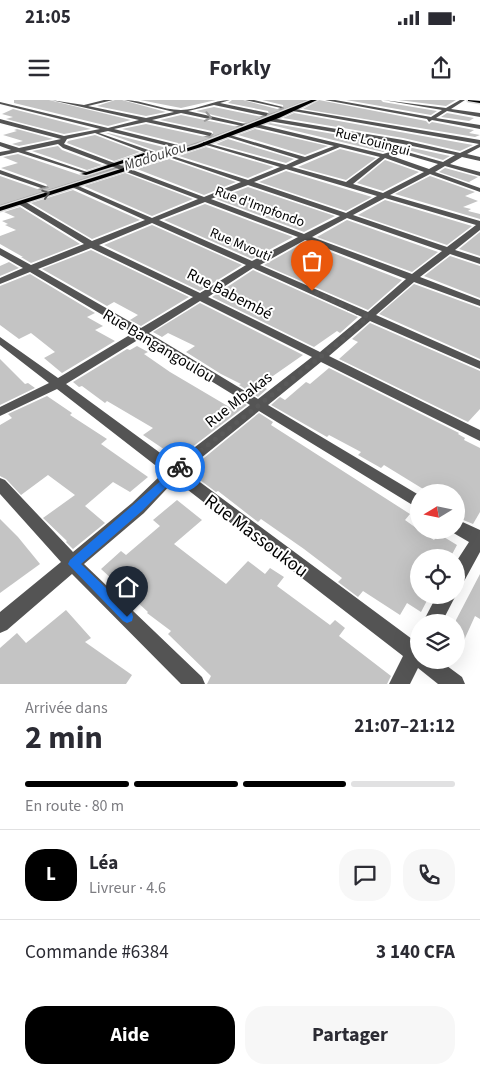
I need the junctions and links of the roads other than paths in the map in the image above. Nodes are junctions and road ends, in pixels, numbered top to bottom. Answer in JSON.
{"nodes":[{"id":1,"x":10,"y":100,"type":"edge"},
{"id":2,"x":53,"y":100,"type":"edge"},
{"id":3,"x":111,"y":100,"type":"edge"},
{"id":4,"x":126,"y":100,"type":"edge"},
{"id":5,"x":194,"y":100,"type":"edge"},
{"id":6,"x":228,"y":100,"type":"edge"},
{"id":7,"x":247,"y":100,"type":"edge"},
{"id":8,"x":299,"y":100,"type":"edge"},
{"id":9,"x":315,"y":100,"type":"edge"},
{"id":10,"x":327,"y":100,"type":"edge"},
{"id":11,"x":385,"y":100,"type":"edge"},
{"id":12,"x":463,"y":100,"type":"edge"},
{"id":13,"x":470,"y":100,"type":"edge"},
{"id":14,"x":480,"y":102,"type":"edge"},
{"id":15,"x":0,"y":103,"type":"edge"},
{"id":16,"x":214,"y":104,"type":"junction"},
{"id":17,"x":80,"y":106,"type":"junction"},
{"id":18,"x":281,"y":107,"type":"junction"},
{"id":19,"x":295,"y":110,"type":"junction"},
{"id":20,"x":446,"y":110,"type":"junction"},
{"id":21,"x":181,"y":111,"type":"junction"},
{"id":22,"x":44,"y":114,"type":"junction"},
{"id":23,"x":266,"y":114,"type":"junction"},
{"id":24,"x":480,"y":115,"type":"edge"},
{"id":25,"x":27,"y":117,"type":"dead end"},
{"id":26,"x":431,"y":118,"type":"junction"},
{"id":27,"x":19,"y":119,"type":"dead end"},
{"id":28,"x":146,"y":120,"type":"junction"},
{"id":29,"x":271,"y":120,"type":"junction"},
{"id":30,"x":1,"y":122,"type":"edge"},
{"id":31,"x":242,"y":124,"type":"junction"},
{"id":32,"x":256,"y":126,"type":"junction"},
{"id":33,"x":480,"y":127,"type":"edge"},
{"id":34,"x":109,"y":130,"type":"junction"},
{"id":35,"x":415,"y":131,"type":"junction"},
{"id":36,"x":92,"y":132,"type":"junction"},
{"id":37,"x":210,"y":134,"type":"junction"},
{"id":38,"x":228,"y":136,"type":"junction"},
{"id":39,"x":63,"y":140,"type":"junction"},
{"id":40,"x":193,"y":140,"type":"dead end"},
{"id":41,"x":403,"y":142,"type":"junction"},
{"id":42,"x":184,"y":143,"type":"dead end"},
{"id":43,"x":206,"y":143,"type":"junction"},
{"id":44,"x":480,"y":143,"type":"edge"},
{"id":45,"x":0,"y":144,"type":"edge"},
{"id":46,"x":340,"y":145,"type":"junction"},
{"id":47,"x":176,"y":146,"type":"junction"},
{"id":48,"x":18,"y":150,"type":"junction"},
{"id":49,"x":393,"y":150,"type":"junction"},
{"id":50,"x":152,"y":153,"type":"junction"},
{"id":51,"x":0,"y":154,"type":"edge"},
{"id":52,"x":462,"y":154,"type":"junction"},
{"id":53,"x":168,"y":155,"type":"junction"},
{"id":54,"x":385,"y":156,"type":"junction"},
{"id":55,"x":480,"y":159,"type":"edge"},
{"id":56,"x":304,"y":160,"type":"junction"},
{"id":57,"x":444,"y":164,"type":"junction"},
{"id":58,"x":114,"y":165,"type":"junction"},
{"id":59,"x":283,"y":168,"type":"junction"},
{"id":60,"x":125,"y":169,"type":"junction"},
{"id":61,"x":430,"y":171,"type":"junction"},
{"id":62,"x":0,"y":172,"type":"edge"},
{"id":63,"x":85,"y":173,"type":"junction"},
{"id":64,"x":480,"y":174,"type":"edge"},
{"id":65,"x":75,"y":181,"type":"junction"},
{"id":66,"x":246,"y":182,"type":"junction"},
{"id":67,"x":51,"y":184,"type":"dead end"},
{"id":68,"x":346,"y":186,"type":"junction"},
{"id":69,"x":43,"y":187,"type":"junction"},
{"id":70,"x":34,"y":190,"type":"dead end"},
{"id":71,"x":480,"y":190,"type":"edge"},
{"id":72,"x":383,"y":195,"type":"junction"},
{"id":73,"x":203,"y":199,"type":"junction"},
{"id":74,"x":21,"y":203,"type":"junction"},
{"id":75,"x":0,"y":210,"type":"edge"},
{"id":76,"x":347,"y":215,"type":"junction"},
{"id":77,"x":151,"y":221,"type":"junction"},
{"id":78,"x":480,"y":225,"type":"edge"},
{"id":79,"x":306,"y":237,"type":"junction"},
{"id":80,"x":90,"y":244,"type":"junction"},
{"id":81,"x":0,"y":251,"type":"edge"},
{"id":82,"x":450,"y":251,"type":"junction"},
{"id":83,"x":480,"y":261,"type":"edge"},
{"id":84,"x":254,"y":264,"type":"junction"},
{"id":85,"x":28,"y":269,"type":"junction"},
{"id":86,"x":414,"y":277,"type":"junction"},
{"id":87,"x":0,"y":281,"type":"edge"},
{"id":88,"x":202,"y":298,"type":"junction"},
{"id":89,"x":480,"y":303,"type":"edge"},
{"id":90,"x":368,"y":317,"type":"junction"},
{"id":91,"x":141,"y":333,"type":"junction"},
{"id":92,"x":0,"y":340,"type":"edge"},
{"id":93,"x":320,"y":357,"type":"junction"},
{"id":94,"x":480,"y":366,"type":"edge"},
{"id":95,"x":57,"y":384,"type":"junction"},
{"id":96,"x":258,"y":404,"type":"junction"},
{"id":97,"x":0,"y":412,"type":"edge"},
{"id":98,"x":480,"y":436,"type":"edge"},
{"id":99,"x":173,"y":472,"type":"junction"},
{"id":100,"x":0,"y":484,"type":"edge"},
{"id":101,"x":410,"y":497,"type":"edge"},
{"id":102,"x":465,"y":531,"type":"edge"},
{"id":103,"x":479,"y":539,"type":"edge"},
{"id":104,"x":465,"y":563,"type":"edge"},
{"id":105,"x":74,"y":564,"type":"junction"},
{"id":106,"x":0,"y":624,"type":"edge"},
{"id":107,"x":410,"y":647,"type":"edge"},
{"id":108,"x":410,"y":668,"type":"edge"},
{"id":109,"x":437,"y":669,"type":"edge"},
{"id":110,"x":194,"y":684,"type":"edge"},
{"id":111,"x":399,"y":684,"type":"edge"},
{"id":112,"x":455,"y":684,"type":"edge"}],
"edges":[{"from":1,"to":15,"type":"street"},
{"from":2,"to":17,"type":"street"},
{"from":3,"to":17,"type":"street"},
{"from":4,"to":21,"type":"street"},
{"from":5,"to":16,"type":"street"},
{"from":6,"to":16,"type":"street"},
{"from":7,"to":18,"type":"street"},
{"from":8,"to":18,"type":"main road"},
{"from":9,"to":19,"type":"main road"},
{"from":10,"to":26,"type":"street"},
{"from":11,"to":20,"type":"street"},
{"from":12,"to":20,"type":"street"},
{"from":13,"to":14,"type":"main road"},
{"from":15,"to":22,"type":"street"},
{"from":16,"to":21,"type":"street"},
{"from":16,"to":23,"type":"street"},
{"from":17,"to":22,"type":"street"},
{"from":17,"to":28,"type":"street"},
{"from":18,"to":23,"type":"main road"},
{"from":19,"to":29,"type":"main road"},
{"from":19,"to":35,"type":"street"},
{"from":20,"to":24,"type":"street"},
{"from":20,"to":26,"type":"street"},
{"from":21,"to":28,"type":"street"},
{"from":21,"to":31,"type":"street","one_way":true},
{"from":22,"to":25,"type":"street"},
{"from":22,"to":34,"type":"street"},
{"from":23,"to":31,"type":"main road"},
{"from":26,"to":33,"type":"street"},
{"from":26,"to":35,"type":"street"},
{"from":27,"to":30,"type":"street"},
{"from":28,"to":34,"type":"street"},
{"from":28,"to":37,"type":"street"},
{"from":29,"to":32,"type":"main road"},
{"from":29,"to":41,"type":"street"},
{"from":30,"to":39,"type":"street"},
{"from":31,"to":37,"type":"main road"},
{"from":32,"to":38,"type":"main road"},
{"from":32,"to":46,"type":"street","name":"Rue Louingui"},
{"from":34,"to":36,"type":"street"},
{"from":34,"to":47,"type":"street"},
{"from":35,"to":41,"type":"street"},
{"from":35,"to":44,"type":"street"},
{"from":36,"to":39,"type":"street"},
{"from":36,"to":50,"type":"street"},
{"from":37,"to":40,"type":"main road"},
{"from":38,"to":43,"type":"main road"},
{"from":38,"to":56,"type":"street"},
{"from":39,"to":48,"type":"street"},
{"from":39,"to":58,"type":"street","name":"Rue d'Impfondo"},
{"from":41,"to":49,"type":"street"},
{"from":41,"to":52,"type":"street"},
{"from":42,"to":47,"type":"main road"},
{"from":43,"to":53,"type":"main road"},
{"from":43,"to":59,"type":"street"},
{"from":44,"to":52,"type":"street"},
{"from":45,"to":48,"type":"street"},
{"from":46,"to":54,"type":"street","name":"Rue Louingui"},
{"from":46,"to":56,"type":"street"},
{"from":47,"to":50,"type":"main road"},
{"from":48,"to":51,"type":"street"},
{"from":48,"to":63,"type":"street"},
{"from":49,"to":54,"type":"street"},
{"from":49,"to":57,"type":"street"},
{"from":50,"to":58,"type":"main road"},
{"from":52,"to":55,"type":"street"},
{"from":52,"to":57,"type":"street"},
{"from":53,"to":60,"type":"main road"},
{"from":53,"to":66,"type":"street"},
{"from":54,"to":61,"type":"street","name":"Rue Louingui"},
{"from":54,"to":68,"type":"street"},
{"from":56,"to":59,"type":"street"},
{"from":57,"to":61,"type":"street"},
{"from":57,"to":64,"type":"street"},
{"from":58,"to":60,"type":"street","name":"Rue d'Impfondo"},
{"from":58,"to":63,"type":"main road"},
{"from":59,"to":66,"type":"street"},
{"from":59,"to":68,"type":"street"},
{"from":60,"to":65,"type":"main road"},
{"from":60,"to":73,"type":"street","name":"Rue d'Impfondo"},
{"from":61,"to":71,"type":"street","name":"Rue Louingui"},
{"from":61,"to":72,"type":"street"},
{"from":62,"to":69,"type":"street"},
{"from":63,"to":65,"type":"main road"},
{"from":74,"to":65,"type":"main road","one_way":true},
{"from":65,"to":77,"type":"street","name":"Rue Mvouti"},
{"from":66,"to":73,"type":"street"},
{"from":66,"to":76,"type":"street"},
{"from":67,"to":69,"type":"main road"},
{"from":68,"to":72,"type":"street"},
{"from":69,"to":70,"type":"main road"},
{"from":72,"to":76,"type":"street"},
{"from":72,"to":78,"type":"street"},
{"from":73,"to":77,"type":"street"},
{"from":73,"to":79,"type":"street","name":"Rue d'Impfondo"},
{"from":74,"to":75,"type":"main road"},
{"from":74,"to":80,"type":"street","name":"Rue Babembé"},
{"from":76,"to":79,"type":"street"},
{"from":76,"to":82,"type":"street"},
{"from":77,"to":80,"type":"street"},
{"from":77,"to":84,"type":"street","name":"Rue Mvouti"},
{"from":78,"to":82,"type":"street","name":"Rue Mbakas"},
{"from":79,"to":84,"type":"street"},
{"from":79,"to":86,"type":"street","name":"Rue d'Impfondo"},
{"from":80,"to":85,"type":"street"},
{"from":80,"to":88,"type":"street","name":"Rue Babembé"},
{"from":81,"to":85,"type":"street","name":"Rue Bangangoulou"},
{"from":82,"to":83,"type":"street"},
{"from":82,"to":86,"type":"street","name":"Rue Mbakas"},
{"from":84,"to":88,"type":"street"},
{"from":84,"to":90,"type":"street","name":"Rue Mvouti"},
{"from":85,"to":87,"type":"street"},
{"from":85,"to":91,"type":"street","name":"Rue Bangangoulou"},
{"from":86,"to":89,"type":"street","name":"Rue d'Impfondo"},
{"from":86,"to":90,"type":"street","name":"Rue Mbakas"},
{"from":88,"to":91,"type":"street"},
{"from":88,"to":93,"type":"street","name":"Rue Babembé"},
{"from":90,"to":93,"type":"street","name":"Rue Mbakas"},
{"from":90,"to":94,"type":"street","name":"Rue Mvouti"},
{"from":91,"to":95,"type":"street"},
{"from":91,"to":96,"type":"street","name":"Rue Bangangoulou"},
{"from":92,"to":95,"type":"street","name":"Rue Massoukou"},
{"from":93,"to":96,"type":"street","name":"Rue Mbakas"},
{"from":93,"to":98,"type":"street","name":"Rue Babembé"},
{"from":95,"to":97,"type":"street"},
{"from":95,"to":99,"type":"street","name":"Rue Massoukou"},
{"from":96,"to":99,"type":"street","name":"Rue Mbakas"},
{"from":96,"to":101,"type":"street","name":"Rue Bangangoulou"},
{"from":99,"to":105,"type":"street","name":"Rue Mbakas"},
{"from":99,"to":107,"type":"street","name":"Rue Massoukou"},
{"from":100,"to":105,"type":"street"},
{"from":102,"to":103,"type":"street"},
{"from":103,"to":104,"type":"street"},
{"from":105,"to":106,"type":"street","name":"Rue Mbakas"},
{"from":105,"to":110,"type":"street"},
{"from":108,"to":111,"type":"street"},
{"from":109,"to":112,"type":"street","name":"Rue Massoukou"}]}
